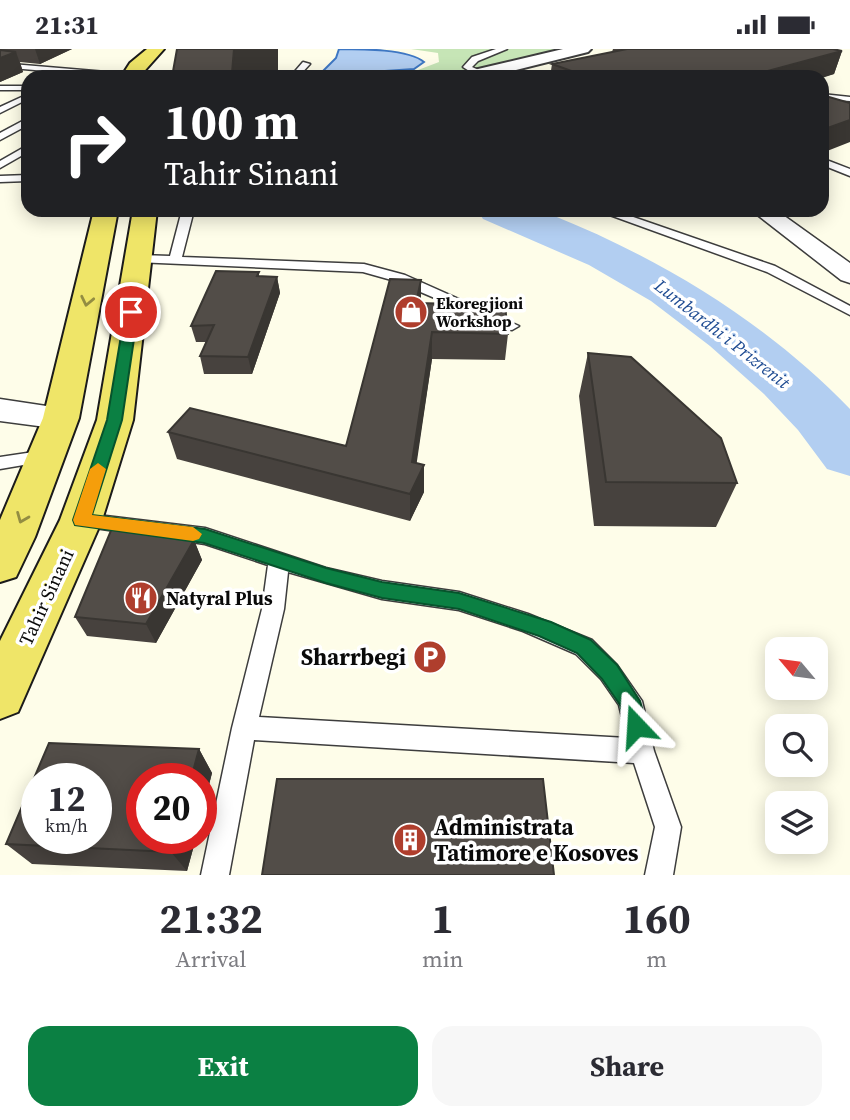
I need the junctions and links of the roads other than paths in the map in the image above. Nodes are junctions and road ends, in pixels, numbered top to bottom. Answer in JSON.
{"nodes":[{"id":1,"x":503,"y":49,"type":"edge"},
{"id":2,"x":583,"y":49,"type":"edge"},
{"id":3,"x":163,"y":57,"type":"edge"},
{"id":4,"x":306,"y":64,"type":"dead end"},
{"id":5,"x":0,"y":65,"type":"edge"},
{"id":6,"x":54,"y":70,"type":"edge"},
{"id":7,"x":134,"y":70,"type":"edge"},
{"id":8,"x":300,"y":70,"type":"edge"},
{"id":9,"x":470,"y":70,"type":"edge"},
{"id":10,"x":495,"y":70,"type":"edge"},
{"id":11,"x":1,"y":87,"type":"edge"},
{"id":12,"x":21,"y":88,"type":"edge"},
{"id":13,"x":829,"y":97,"type":"edge"},
{"id":14,"x":850,"y":99,"type":"edge"},
{"id":15,"x":21,"y":100,"type":"edge"},
{"id":16,"x":0,"y":110,"type":"edge"},
{"id":17,"x":21,"y":125,"type":"edge"},
{"id":18,"x":0,"y":137,"type":"edge"},
{"id":19,"x":21,"y":152,"type":"edge"},
{"id":20,"x":829,"y":164,"type":"dead end"},
{"id":21,"x":0,"y":165,"type":"edge"},
{"id":22,"x":850,"y":173,"type":"edge"},
{"id":23,"x":0,"y":179,"type":"edge"},
{"id":24,"x":21,"y":179,"type":"edge"},
{"id":25,"x":104,"y":217,"type":"edge"},
{"id":26,"x":147,"y":217,"type":"edge"},
{"id":27,"x":184,"y":217,"type":"edge"},
{"id":28,"x":622,"y":217,"type":"edge"},
{"id":29,"x":771,"y":217,"type":"edge"},
{"id":30,"x":158,"y":259,"type":"junction"},
{"id":31,"x":850,"y":275,"type":"edge"},
{"id":32,"x":850,"y":311,"type":"edge"},
{"id":33,"x":512,"y":326,"type":"dead end"},
{"id":34,"x":0,"y":410,"type":"edge"},
{"id":35,"x":61,"y":418,"type":"junction"},
{"id":36,"x":47,"y":456,"type":"junction"},
{"id":37,"x":0,"y":463,"type":"edge"},
{"id":38,"x":81,"y":520,"type":"junction"},
{"id":39,"x":279,"y":561,"type":"junction"},
{"id":40,"x":0,"y":564,"type":"edge"},
{"id":41,"x":0,"y":695,"type":"edge"},
{"id":42,"x":244,"y":727,"type":"junction"},
{"id":43,"x":642,"y":751,"type":"junction"},
{"id":44,"x":215,"y":875,"type":"edge"},
{"id":45,"x":659,"y":875,"type":"edge"}],
"edges":[{"from":1,"to":9,"type":"lane"},
{"from":2,"to":10,"type":"street"},
{"from":3,"to":7,"type":"main road"},
{"from":4,"to":8,"type":"lane"},
{"from":5,"to":6,"type":"lane"},
{"from":11,"to":12,"type":"lane"},
{"from":13,"to":14,"type":"lane"},
{"from":15,"to":16,"type":"lane"},
{"from":17,"to":18,"type":"lane"},
{"from":19,"to":21,"type":"lane"},
{"from":20,"to":22,"type":"lane"},
{"from":23,"to":24,"type":"lane"},
{"from":25,"to":35,"type":"main road","one_way":true},
{"from":26,"to":30,"type":"main road","name":"Tahir Sinani"},
{"from":27,"to":30,"type":"lane"},
{"from":28,"to":32,"type":"lane"},
{"from":29,"to":31,"type":"street"},
{"from":30,"to":33,"type":"lane"},
{"from":30,"to":38,"type":"main road","name":"Tahir Sinani"},
{"from":34,"to":35,"type":"street"},
{"from":35,"to":36,"type":"main road"},
{"from":36,"to":37,"type":"lane"},
{"from":36,"to":40,"type":"main road","one_way":true},
{"from":38,"to":39,"type":"lane"},
{"from":38,"to":41,"type":"main road","name":"Tahir Sinani"},
{"from":39,"to":42,"type":"lane"},
{"from":39,"to":43,"type":"lane"},
{"from":42,"to":43,"type":"lane"},
{"from":42,"to":44,"type":"lane"},
{"from":43,"to":45,"type":"lane"}]}
